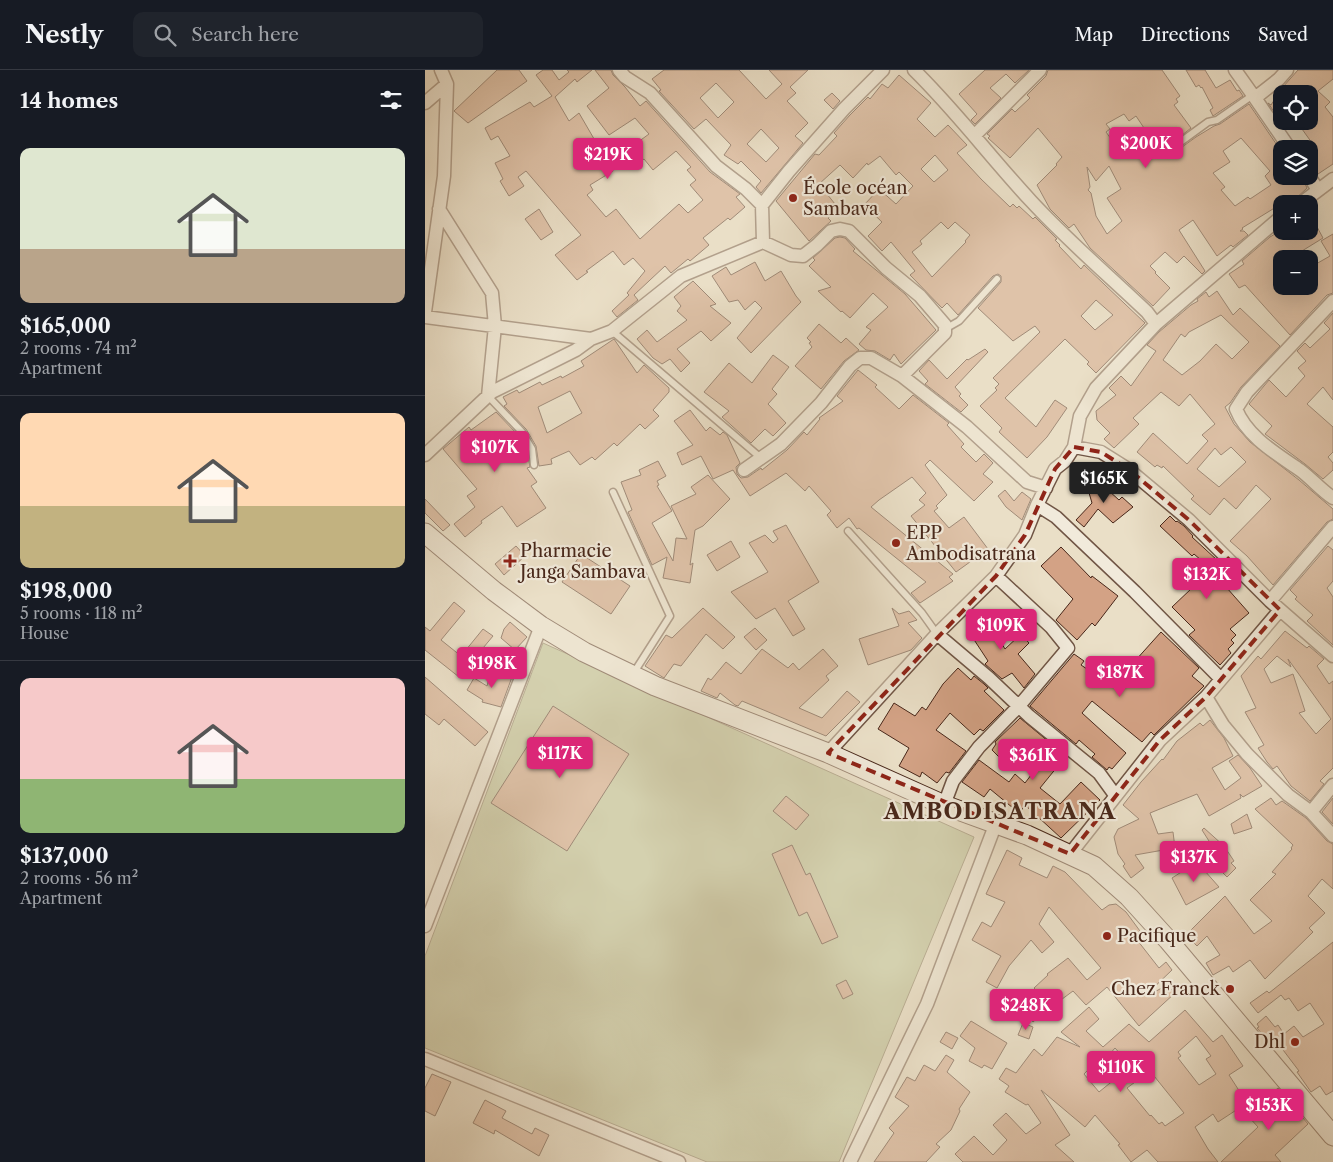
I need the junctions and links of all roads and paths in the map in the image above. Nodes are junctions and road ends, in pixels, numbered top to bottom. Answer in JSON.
{"nodes":[{"id":1,"x":441,"y":70,"type":"edge"},
{"id":2,"x":619,"y":70,"type":"edge"},
{"id":3,"x":883,"y":70,"type":"edge"},
{"id":4,"x":914,"y":70,"type":"edge"},
{"id":5,"x":1041,"y":70,"type":"edge"},
{"id":6,"x":1235,"y":70,"type":"edge"},
{"id":7,"x":1287,"y":70,"type":"edge"},
{"id":8,"x":447,"y":84,"type":"junction"},
{"id":9,"x":1254,"y":96,"type":"junction"},
{"id":10,"x":425,"y":103,"type":"edge"},
{"id":11,"x":975,"y":135,"type":"junction"},
{"id":12,"x":1284,"y":140,"type":"edge"},
{"id":13,"x":1175,"y":146,"type":"dead end"},
{"id":14,"x":1333,"y":179,"type":"edge"},
{"id":15,"x":1315,"y":185,"type":"edge"},
{"id":16,"x":1319,"y":190,"type":"junction"},
{"id":17,"x":1312,"y":195,"type":"edge"},
{"id":18,"x":763,"y":205,"type":"junction"},
{"id":19,"x":439,"y":209,"type":"junction"},
{"id":20,"x":1273,"y":224,"type":"edge"},
{"id":21,"x":763,"y":242,"type":"junction"},
{"id":22,"x":997,"y":279,"type":"dead end"},
{"id":23,"x":1333,"y":301,"type":"edge"},
{"id":24,"x":425,"y":312,"type":"edge"},
{"id":25,"x":425,"y":317,"type":"edge"},
{"id":26,"x":1156,"y":324,"type":"junction"},
{"id":27,"x":495,"y":326,"type":"junction"},
{"id":28,"x":945,"y":329,"type":"junction"},
{"id":29,"x":612,"y":331,"type":"junction"},
{"id":30,"x":591,"y":339,"type":"junction"},
{"id":31,"x":902,"y":376,"type":"junction"},
{"id":32,"x":488,"y":396,"type":"junction"},
{"id":33,"x":1074,"y":446,"type":"junction"},
{"id":34,"x":425,"y":455,"type":"edge"},
{"id":35,"x":761,"y":458,"type":"junction"},
{"id":36,"x":534,"y":465,"type":"dead end"},
{"id":37,"x":744,"y":470,"type":"dead end"},
{"id":38,"x":1046,"y":488,"type":"junction"},
{"id":39,"x":613,"y":492,"type":"dead end"},
{"id":40,"x":1333,"y":498,"type":"edge"},
{"id":41,"x":1037,"y":505,"type":"junction"},
{"id":42,"x":1333,"y":527,"type":"edge"},
{"id":43,"x":848,"y":531,"type":"dead end"},
{"id":44,"x":425,"y":533,"type":"edge"},
{"id":45,"x":996,"y":576,"type":"junction"},
{"id":46,"x":1270,"y":601,"type":"junction"},
{"id":47,"x":1280,"y":610,"type":"junction"},
{"id":48,"x":541,"y":626,"type":"junction"},
{"id":49,"x":937,"y":634,"type":"junction"},
{"id":50,"x":1333,"y":656,"type":"edge"},
{"id":51,"x":632,"y":675,"type":"junction"},
{"id":52,"x":1221,"y":679,"type":"junction"},
{"id":53,"x":1206,"y":697,"type":"junction"},
{"id":54,"x":1019,"y":706,"type":"junction"},
{"id":55,"x":828,"y":753,"type":"junction"},
{"id":56,"x":1333,"y":784,"type":"edge"},
{"id":57,"x":1115,"y":795,"type":"junction"},
{"id":58,"x":944,"y":804,"type":"junction"},
{"id":59,"x":1311,"y":812,"type":"junction"},
{"id":60,"x":995,"y":823,"type":"junction"},
{"id":61,"x":1333,"y":836,"type":"edge"},
{"id":62,"x":1069,"y":854,"type":"junction"},
{"id":63,"x":425,"y":926,"type":"edge"},
{"id":64,"x":425,"y":1059,"type":"edge"},
{"id":65,"x":1333,"y":1136,"type":"edge"},
{"id":66,"x":679,"y":1162,"type":"edge"},
{"id":67,"x":850,"y":1162,"type":"edge"}],
"edges":[{"from":1,"to":8,"type":"street"},
{"from":2,"to":18,"type":"street"},
{"from":3,"to":18,"type":"street"},
{"from":4,"to":11,"type":"street"},
{"from":5,"to":11,"type":"street"},
{"from":6,"to":9,"type":"street"},
{"from":7,"to":9,"type":"street"},
{"from":8,"to":10,"type":"street"},
{"from":8,"to":19,"type":"street"},
{"from":9,"to":12,"type":"street"},
{"from":9,"to":13,"type":"lane"},
{"from":11,"to":26,"type":"street"},
{"from":14,"to":16,"type":"street"},
{"from":15,"to":16,"type":"street"},
{"from":16,"to":17,"type":"street"},
{"from":18,"to":21,"type":"street"},
{"from":19,"to":24,"type":"street"},
{"from":19,"to":27,"type":"street"},
{"from":20,"to":26,"type":"street"},
{"from":21,"to":28,"type":"street"},
{"from":21,"to":29,"type":"street"},
{"from":22,"to":28,"type":"lane"},
{"from":23,"to":40,"type":"street"},
{"from":25,"to":27,"type":"street"},
{"from":26,"to":33,"type":"street"},
{"from":27,"to":30,"type":"street"},
{"from":27,"to":32,"type":"street"},
{"from":28,"to":31,"type":"street"},
{"from":29,"to":30,"type":"street"},
{"from":29,"to":35,"type":"lane"},
{"from":30,"to":32,"type":"street"},
{"from":31,"to":35,"type":"street"},
{"from":31,"to":38,"type":"street"},
{"from":32,"to":34,"type":"street"},
{"from":32,"to":36,"type":"lane"},
{"from":33,"to":38,"type":"street"},
{"from":33,"to":46,"type":"street"},
{"from":35,"to":37,"type":"street"},
{"from":38,"to":41,"type":"street"},
{"from":39,"to":51,"type":"lane"},
{"from":41,"to":45,"type":"street"},
{"from":41,"to":52,"type":"street"},
{"from":42,"to":46,"type":"street"},
{"from":43,"to":49,"type":"lane"},
{"from":44,"to":48,"type":"main road"},
{"from":45,"to":49,"type":"street"},
{"from":45,"to":54,"type":"street"},
{"from":46,"to":47,"type":"street"},
{"from":47,"to":50,"type":"street"},
{"from":47,"to":52,"type":"street"},
{"from":48,"to":51,"type":"main road"},
{"from":48,"to":63,"type":"street"},
{"from":49,"to":54,"type":"street"},
{"from":49,"to":55,"type":"street"},
{"from":51,"to":55,"type":"main road"},
{"from":52,"to":53,"type":"street"},
{"from":53,"to":57,"type":"street"},
{"from":53,"to":59,"type":"street"},
{"from":54,"to":57,"type":"street"},
{"from":54,"to":58,"type":"street"},
{"from":55,"to":58,"type":"main road"},
{"from":56,"to":59,"type":"street"},
{"from":57,"to":62,"type":"street"},
{"from":58,"to":60,"type":"main road"},
{"from":59,"to":61,"type":"street"},
{"from":60,"to":62,"type":"main road"},
{"from":60,"to":67,"type":"street"},
{"from":62,"to":65,"type":"main road"},
{"from":64,"to":66,"type":"street"}]}
